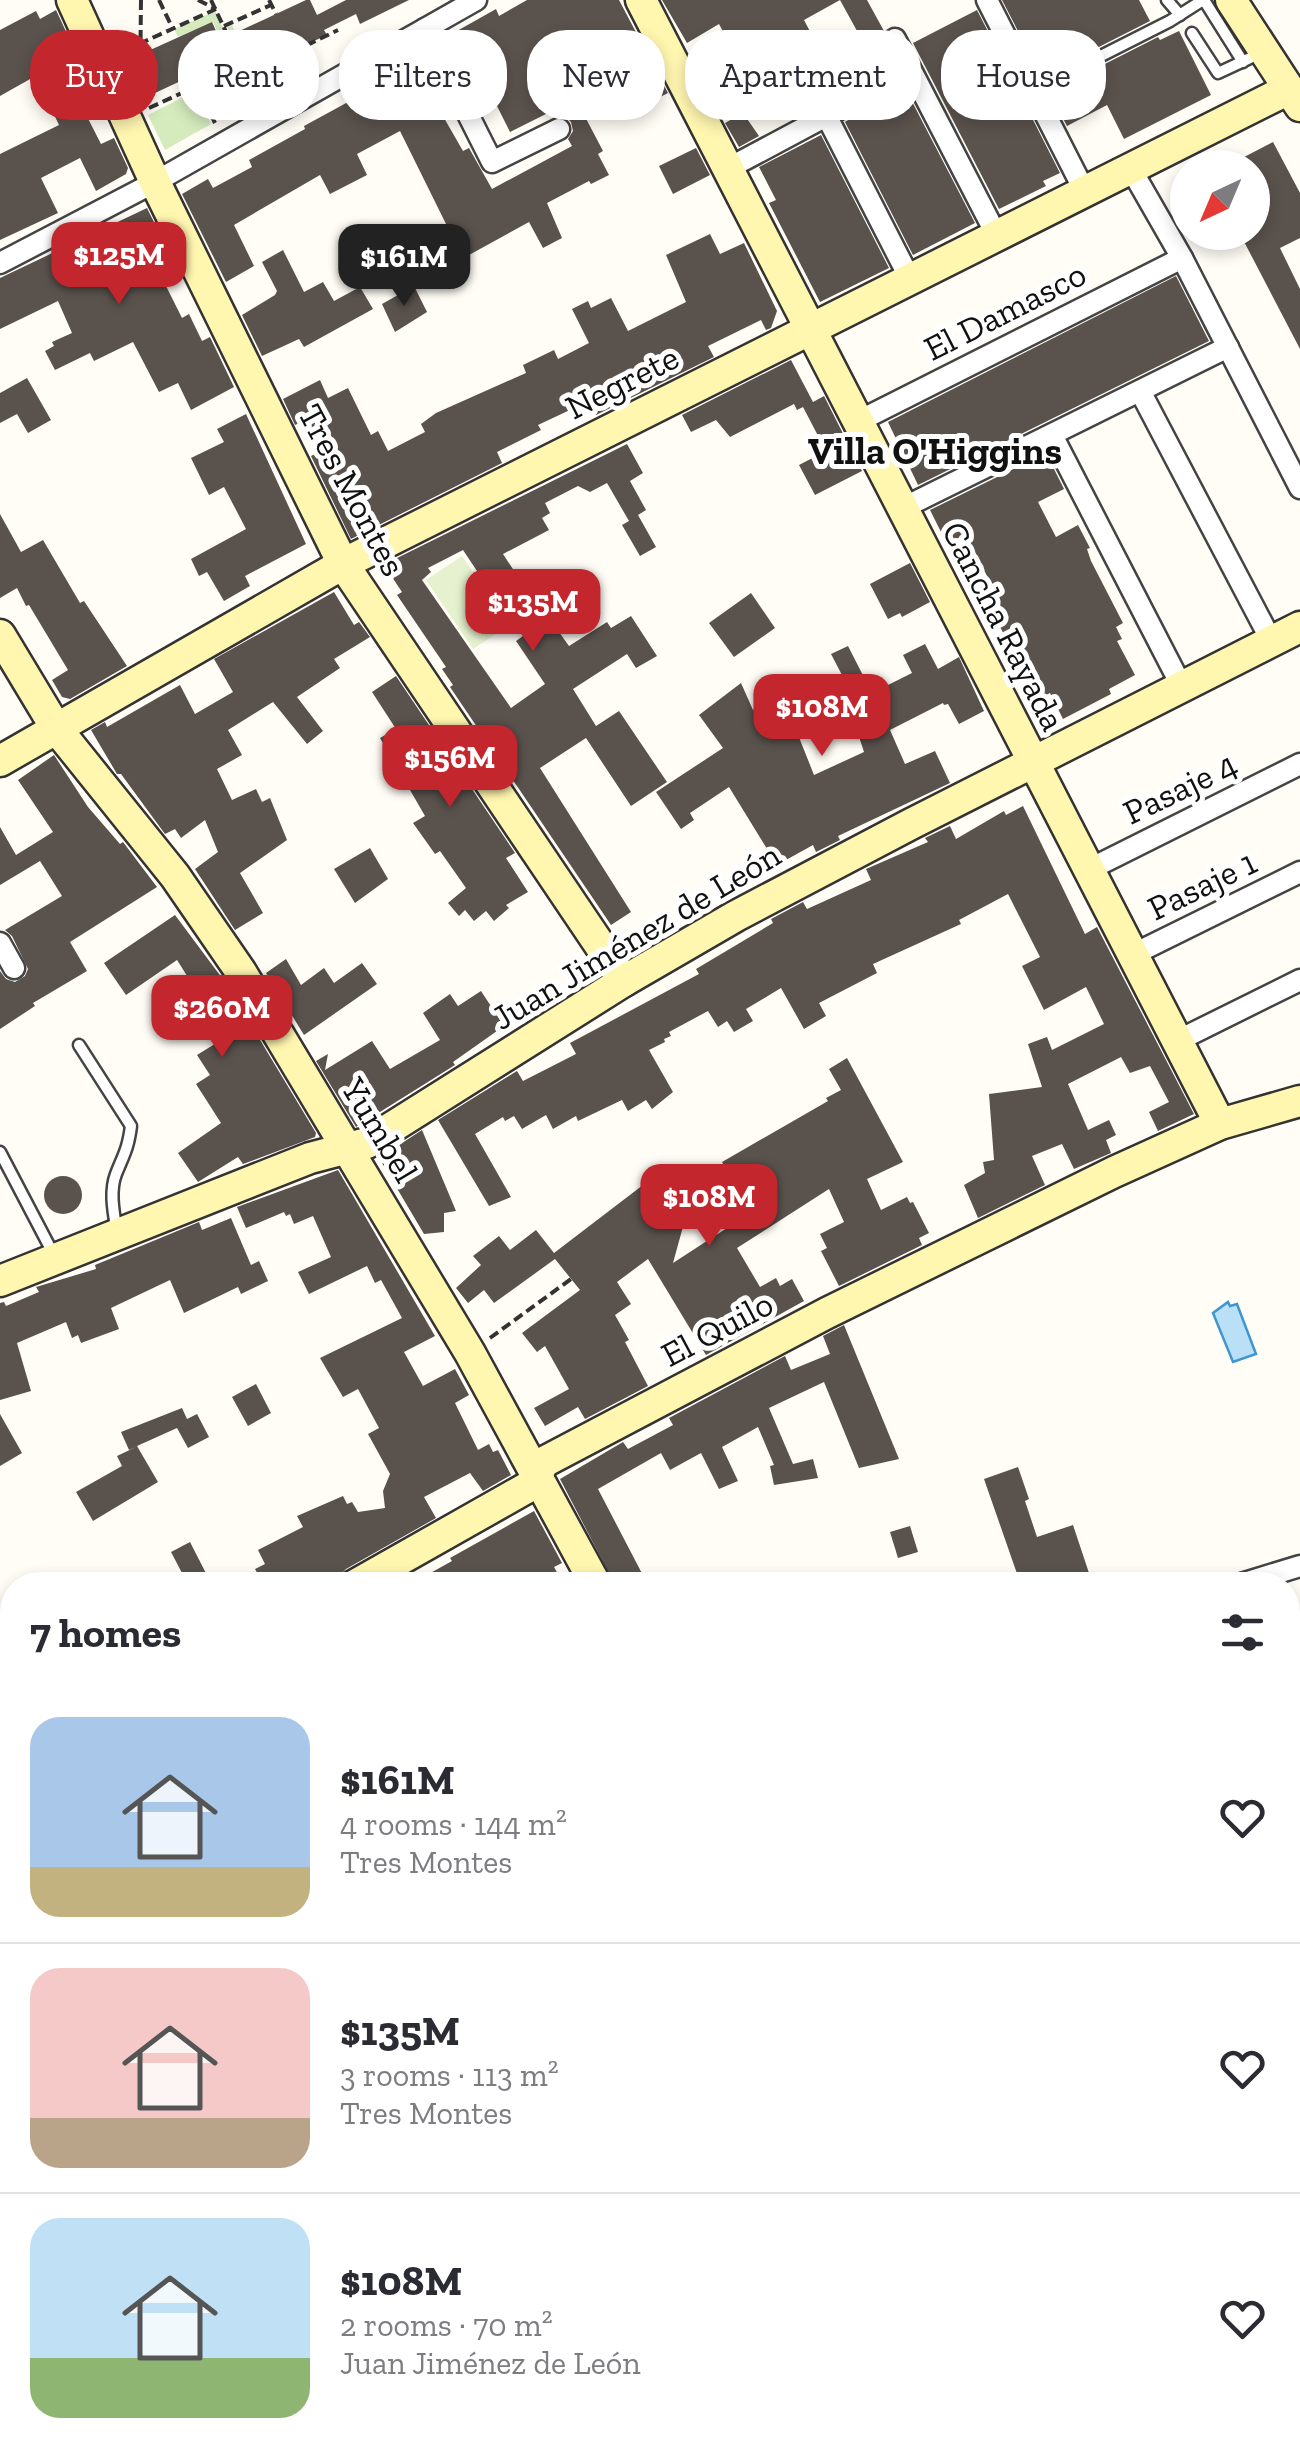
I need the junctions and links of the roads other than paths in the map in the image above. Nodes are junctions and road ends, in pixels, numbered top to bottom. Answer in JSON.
{"nodes":[{"id":1,"x":72,"y":0,"type":"edge"},
{"id":2,"x":476,"y":0,"type":"edge"},
{"id":3,"x":640,"y":0,"type":"edge"},
{"id":4,"x":987,"y":0,"type":"edge"},
{"id":5,"x":1168,"y":0,"type":"edge"},
{"id":6,"x":1204,"y":0,"type":"edge"},
{"id":7,"x":1231,"y":0,"type":"edge"},
{"id":8,"x":1180,"y":15,"type":"junction"},
{"id":9,"x":425,"y":30,"type":"edge"},
{"id":10,"x":1192,"y":33,"type":"dead end"},
{"id":11,"x":1106,"y":53,"type":"edge"},
{"id":12,"x":1254,"y":57,"type":"junction"},
{"id":13,"x":339,"y":78,"type":"edge"},
{"id":14,"x":921,"y":89,"type":"edge"},
{"id":15,"x":1295,"y":98,"type":"edge"},
{"id":16,"x":471,"y":120,"type":"edge"},
{"id":17,"x":817,"y":120,"type":"edge"},
{"id":18,"x":829,"y":120,"type":"edge"},
{"id":19,"x":559,"y":129,"type":"dead end"},
{"id":20,"x":727,"y":169,"type":"junction"},
{"id":21,"x":1131,"y":169,"type":"junction"},
{"id":22,"x":155,"y":182,"type":"junction"},
{"id":23,"x":1085,"y":192,"type":"junction"},
{"id":24,"x":997,"y":236,"type":"junction"},
{"id":25,"x":1182,"y":258,"type":"junction"},
{"id":26,"x":0,"y":263,"type":"edge"},
{"id":27,"x":910,"y":279,"type":"junction"},
{"id":28,"x":810,"y":330,"type":"junction"},
{"id":29,"x":1228,"y":347,"type":"junction"},
{"id":30,"x":1140,"y":391,"type":"junction"},
{"id":31,"x":857,"y":422,"type":"junction"},
{"id":32,"x":1052,"y":434,"type":"junction"},
{"id":33,"x":1300,"y":488,"type":"edge"},
{"id":34,"x":903,"y":508,"type":"junction"},
{"id":35,"x":343,"y":564,"type":"junction"},
{"id":36,"x":1300,"y":628,"type":"edge"},
{"id":37,"x":0,"y":636,"type":"edge"},
{"id":38,"x":1272,"y":642,"type":"junction"},
{"id":39,"x":1182,"y":688,"type":"junction"},
{"id":40,"x":56,"y":728,"type":"junction"},
{"id":41,"x":0,"y":761,"type":"edge"},
{"id":42,"x":1031,"y":763,"type":"junction"},
{"id":43,"x":1300,"y":764,"type":"edge"},
{"id":44,"x":1088,"y":870,"type":"junction"},
{"id":45,"x":1300,"y":872,"type":"edge"},
{"id":46,"x":0,"y":943,"type":"edge"},
{"id":47,"x":1132,"y":955,"type":"junction"},
{"id":48,"x":14,"y":968,"type":"dead end"},
{"id":49,"x":1300,"y":980,"type":"edge"},
{"id":50,"x":624,"y":981,"type":"junction"},
{"id":51,"x":1177,"y":1040,"type":"junction"},
{"id":52,"x":79,"y":1045,"type":"dead end"},
{"id":53,"x":1300,"y":1101,"type":"edge"},
{"id":54,"x":1220,"y":1124,"type":"junction"},
{"id":55,"x":347,"y":1148,"type":"junction"},
{"id":56,"x":0,"y":1152,"type":"edge"},
{"id":57,"x":117,"y":1234,"type":"junction"},
{"id":58,"x":56,"y":1258,"type":"junction"},
{"id":59,"x":0,"y":1281,"type":"edge"},
{"id":60,"x":538,"y":1474,"type":"junction"},
{"id":61,"x":381,"y":1572,"type":"edge"},
{"id":62,"x":589,"y":1572,"type":"edge"}],
"edges":[{"from":1,"to":22,"type":"main road","name":"Tres Montes"},
{"from":2,"to":9,"type":"street"},
{"from":3,"to":20,"type":"main road","name":"Cancha Rayada"},
{"from":4,"to":23,"type":"street"},
{"from":5,"to":8,"type":"lane"},
{"from":6,"to":8,"type":"lane"},
{"from":6,"to":12,"type":"lane"},
{"from":7,"to":12,"type":"main road"},
{"from":8,"to":11,"type":"lane"},
{"from":10,"to":12,"type":"lane"},
{"from":12,"to":15,"type":"main road"},
{"from":13,"to":22,"type":"street"},
{"from":14,"to":24,"type":"street"},
{"from":15,"to":21,"type":"main road","name":"Negrete"},
{"from":16,"to":19,"type":"street"},
{"from":17,"to":20,"type":"street"},
{"from":18,"to":27,"type":"street"},
{"from":20,"to":28,"type":"main road","name":"Cancha Rayada"},
{"from":21,"to":23,"type":"main road","name":"Negrete"},
{"from":21,"to":25,"type":"street"},
{"from":22,"to":26,"type":"street"},
{"from":22,"to":35,"type":"main road","name":"Tres Montes"},
{"from":23,"to":24,"type":"main road","name":"Negrete"},
{"from":24,"to":27,"type":"main road","name":"Negrete"},
{"from":25,"to":29,"type":"street"},
{"from":25,"to":31,"type":"street","name":"El Damasco"},
{"from":27,"to":28,"type":"main road","name":"Negrete"},
{"from":28,"to":31,"type":"main road","name":"Cancha Rayada"},
{"from":28,"to":35,"type":"main road","name":"Negrete"},
{"from":29,"to":30,"type":"street"},
{"from":29,"to":33,"type":"street"},
{"from":30,"to":32,"type":"street"},
{"from":30,"to":38,"type":"street"},
{"from":31,"to":34,"type":"main road","name":"Cancha Rayada"},
{"from":32,"to":34,"type":"street"},
{"from":32,"to":39,"type":"street"},
{"from":34,"to":42,"type":"main road","name":"Cancha Rayada"},
{"from":35,"to":40,"type":"main road","name":"Negrete"},
{"from":35,"to":50,"type":"main road","name":"Tres Montes"},
{"from":36,"to":38,"type":"main road","name":"Juan Jiménez de León"},
{"from":37,"to":40,"type":"main road","name":"Yumbel"},
{"from":38,"to":39,"type":"main road","name":"Juan Jiménez de León"},
{"from":39,"to":42,"type":"main road","name":"Juan Jiménez de León"},
{"from":40,"to":41,"type":"main road","name":"Negrete"},
{"from":40,"to":55,"type":"main road","name":"Yumbel"},
{"from":42,"to":44,"type":"main road","name":"Cancha Rayada"},
{"from":42,"to":50,"type":"main road","name":"Juan Jiménez de León"},
{"from":43,"to":44,"type":"street","name":"Pasaje 4"},
{"from":44,"to":47,"type":"main road","name":"Cancha Rayada"},
{"from":45,"to":47,"type":"street","name":"Pasaje 1"},
{"from":46,"to":48,"type":"street"},
{"from":47,"to":51,"type":"main road","name":"Cancha Rayada"},
{"from":49,"to":51,"type":"street"},
{"from":50,"to":55,"type":"main road","name":"Juan Jiménez de León"},
{"from":51,"to":54,"type":"main road","name":"Cancha Rayada"},
{"from":52,"to":57,"type":"lane"},
{"from":53,"to":54,"type":"main road","name":"El Quilo"},
{"from":54,"to":60,"type":"main road","name":"El Quilo"},
{"from":55,"to":57,"type":"main road","name":"Juan Jiménez de León"},
{"from":55,"to":60,"type":"main road","name":"Yumbel"},
{"from":56,"to":58,"type":"lane"},
{"from":57,"to":58,"type":"main road","name":"Juan Jiménez de León"},
{"from":58,"to":59,"type":"main road","name":"Juan Jiménez de León"},
{"from":60,"to":61,"type":"main road","name":"El Quilo"},
{"from":60,"to":62,"type":"main road","name":"Yumbel"}]}
